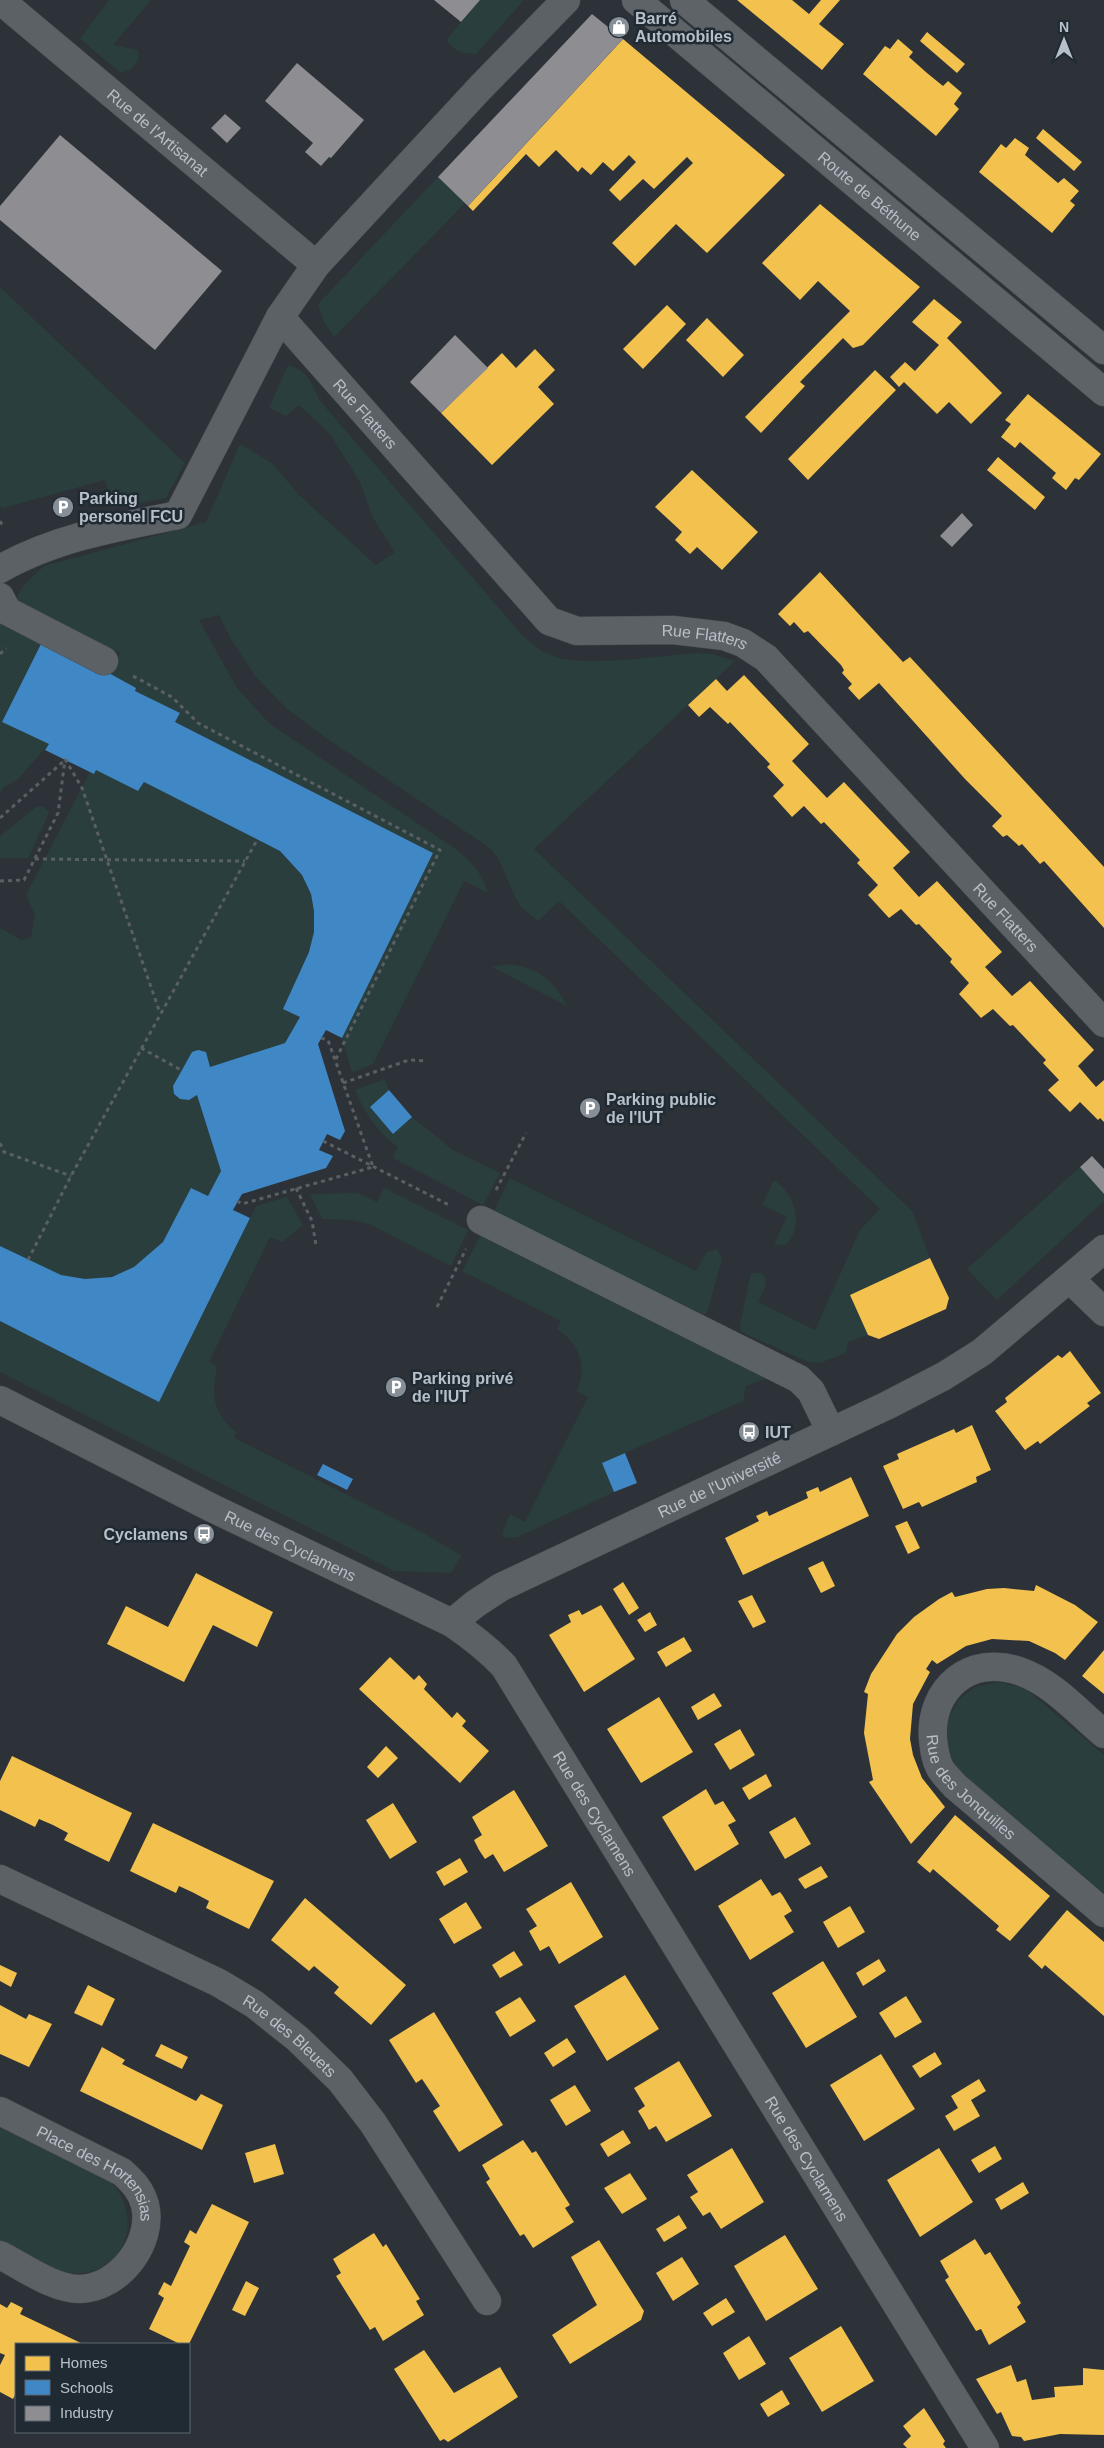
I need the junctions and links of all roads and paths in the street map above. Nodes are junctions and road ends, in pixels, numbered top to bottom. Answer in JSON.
{"nodes":[{"id":1,"x":0,"y":0,"type":"edge"},
{"id":2,"x":566,"y":0,"type":"edge"},
{"id":3,"x":636,"y":0,"type":"edge"},
{"id":4,"x":684,"y":0,"type":"edge"},
{"id":5,"x":316,"y":265,"type":"junction"},
{"id":6,"x":280,"y":317,"type":"junction"},
{"id":7,"x":1104,"y":350,"type":"edge"},
{"id":8,"x":1104,"y":392,"type":"edge"},
{"id":9,"x":0,"y":569,"type":"edge"},
{"id":10,"x":0,"y":598,"type":"edge"},
{"id":11,"x":104,"y":661,"type":"joint"},
{"id":12,"x":65,"y":759,"type":"junction"},
{"id":13,"x":0,"y":818,"type":"edge"},
{"id":14,"x":256,"y":840,"type":"dead end"},
{"id":15,"x":35,"y":859,"type":"junction"},
{"id":16,"x":108,"y":860,"type":"junction"},
{"id":17,"x":245,"y":862,"type":"junction"},
{"id":18,"x":0,"y":881,"type":"edge"},
{"id":19,"x":160,"y":1014,"type":"junction"},
{"id":20,"x":1104,"y":1023,"type":"edge"},
{"id":21,"x":321,"y":1038,"type":"dead end"},
{"id":22,"x":141,"y":1048,"type":"junction"},
{"id":23,"x":335,"y":1061,"type":"junction"},
{"id":24,"x":427,"y":1061,"type":"dead end"},
{"id":25,"x":181,"y":1070,"type":"dead end"},
{"id":26,"x":343,"y":1084,"type":"junction"},
{"id":27,"x":323,"y":1141,"type":"dead end"},
{"id":28,"x":0,"y":1143,"type":"edge"},
{"id":29,"x":373,"y":1167,"type":"junction"},
{"id":30,"x":71,"y":1176,"type":"junction"},
{"id":31,"x":296,"y":1188,"type":"junction"},
{"id":32,"x":237,"y":1201,"type":"dead end"},
{"id":33,"x":481,"y":1220,"type":"joint"},
{"id":34,"x":316,"y":1245,"type":"dead end"},
{"id":35,"x":1104,"y":1249,"type":"edge"},
{"id":36,"x":28,"y":1260,"type":"dead end"},
{"id":37,"x":1070,"y":1278,"type":"junction"},
{"id":38,"x":1104,"y":1312,"type":"edge"},
{"id":39,"x":0,"y":1400,"type":"edge"},
{"id":40,"x":831,"y":1432,"type":"junction"},
{"id":41,"x":452,"y":1623,"type":"junction"},
{"id":42,"x":1104,"y":1734,"type":"edge"},
{"id":43,"x":0,"y":1879,"type":"edge"},
{"id":44,"x":1104,"y":1913,"type":"edge"},
{"id":45,"x":0,"y":2112,"type":"edge"},
{"id":46,"x":0,"y":2256,"type":"edge"},
{"id":47,"x":487,"y":2301,"type":"dead end"},
{"id":48,"x":985,"y":2448,"type":"edge"}],
"edges":[{"from":1,"to":5,"type":"street","name":"Rue de l'Artisanat"},
{"from":2,"to":5,"type":"street"},
{"from":3,"to":8,"type":"main road","name":"Route de Béthune"},
{"from":4,"to":7,"type":"main road","name":"Route de Béthune"},
{"from":5,"to":6,"type":"street"},
{"from":6,"to":9,"type":"street"},
{"from":6,"to":20,"type":"street","name":"Rue Flatters"},
{"from":10,"to":11,"type":"street"},
{"from":11,"to":23,"type":"path"},
{"from":12,"to":13,"type":"path"},
{"from":12,"to":15,"type":"path"},
{"from":12,"to":16,"type":"path"},
{"from":14,"to":17,"type":"path"},
{"from":15,"to":16,"type":"path"},
{"from":15,"to":18,"type":"path"},
{"from":16,"to":17,"type":"path"},
{"from":16,"to":19,"type":"path"},
{"from":17,"to":19,"type":"path"},
{"from":19,"to":22,"type":"path"},
{"from":21,"to":23,"type":"path"},
{"from":22,"to":25,"type":"path"},
{"from":22,"to":30,"type":"path"},
{"from":23,"to":26,"type":"path"},
{"from":24,"to":26,"type":"path"},
{"from":26,"to":29,"type":"path"},
{"from":27,"to":29,"type":"path"},
{"from":28,"to":30,"type":"path"},
{"from":29,"to":31,"type":"path"},
{"from":29,"to":33,"type":"path"},
{"from":30,"to":36,"type":"path"},
{"from":31,"to":32,"type":"path"},
{"from":31,"to":34,"type":"path"},
{"from":33,"to":40,"type":"street"},
{"from":35,"to":37,"type":"street","name":"Rue de l'Université"},
{"from":37,"to":38,"type":"street"},
{"from":37,"to":40,"type":"street","name":"Rue de l'Université"},
{"from":39,"to":41,"type":"street","name":"Rue des Cyclamens"},
{"from":40,"to":41,"type":"street","name":"Rue de l'Université"},
{"from":41,"to":48,"type":"street","name":"Rue des Cyclamens"},
{"from":42,"to":44,"type":"street","name":"Rue des Jonquilles"},
{"from":43,"to":47,"type":"street","name":"Rue des Bleuets"},
{"from":45,"to":46,"type":"street","name":"Place des Hortensias"}]}
